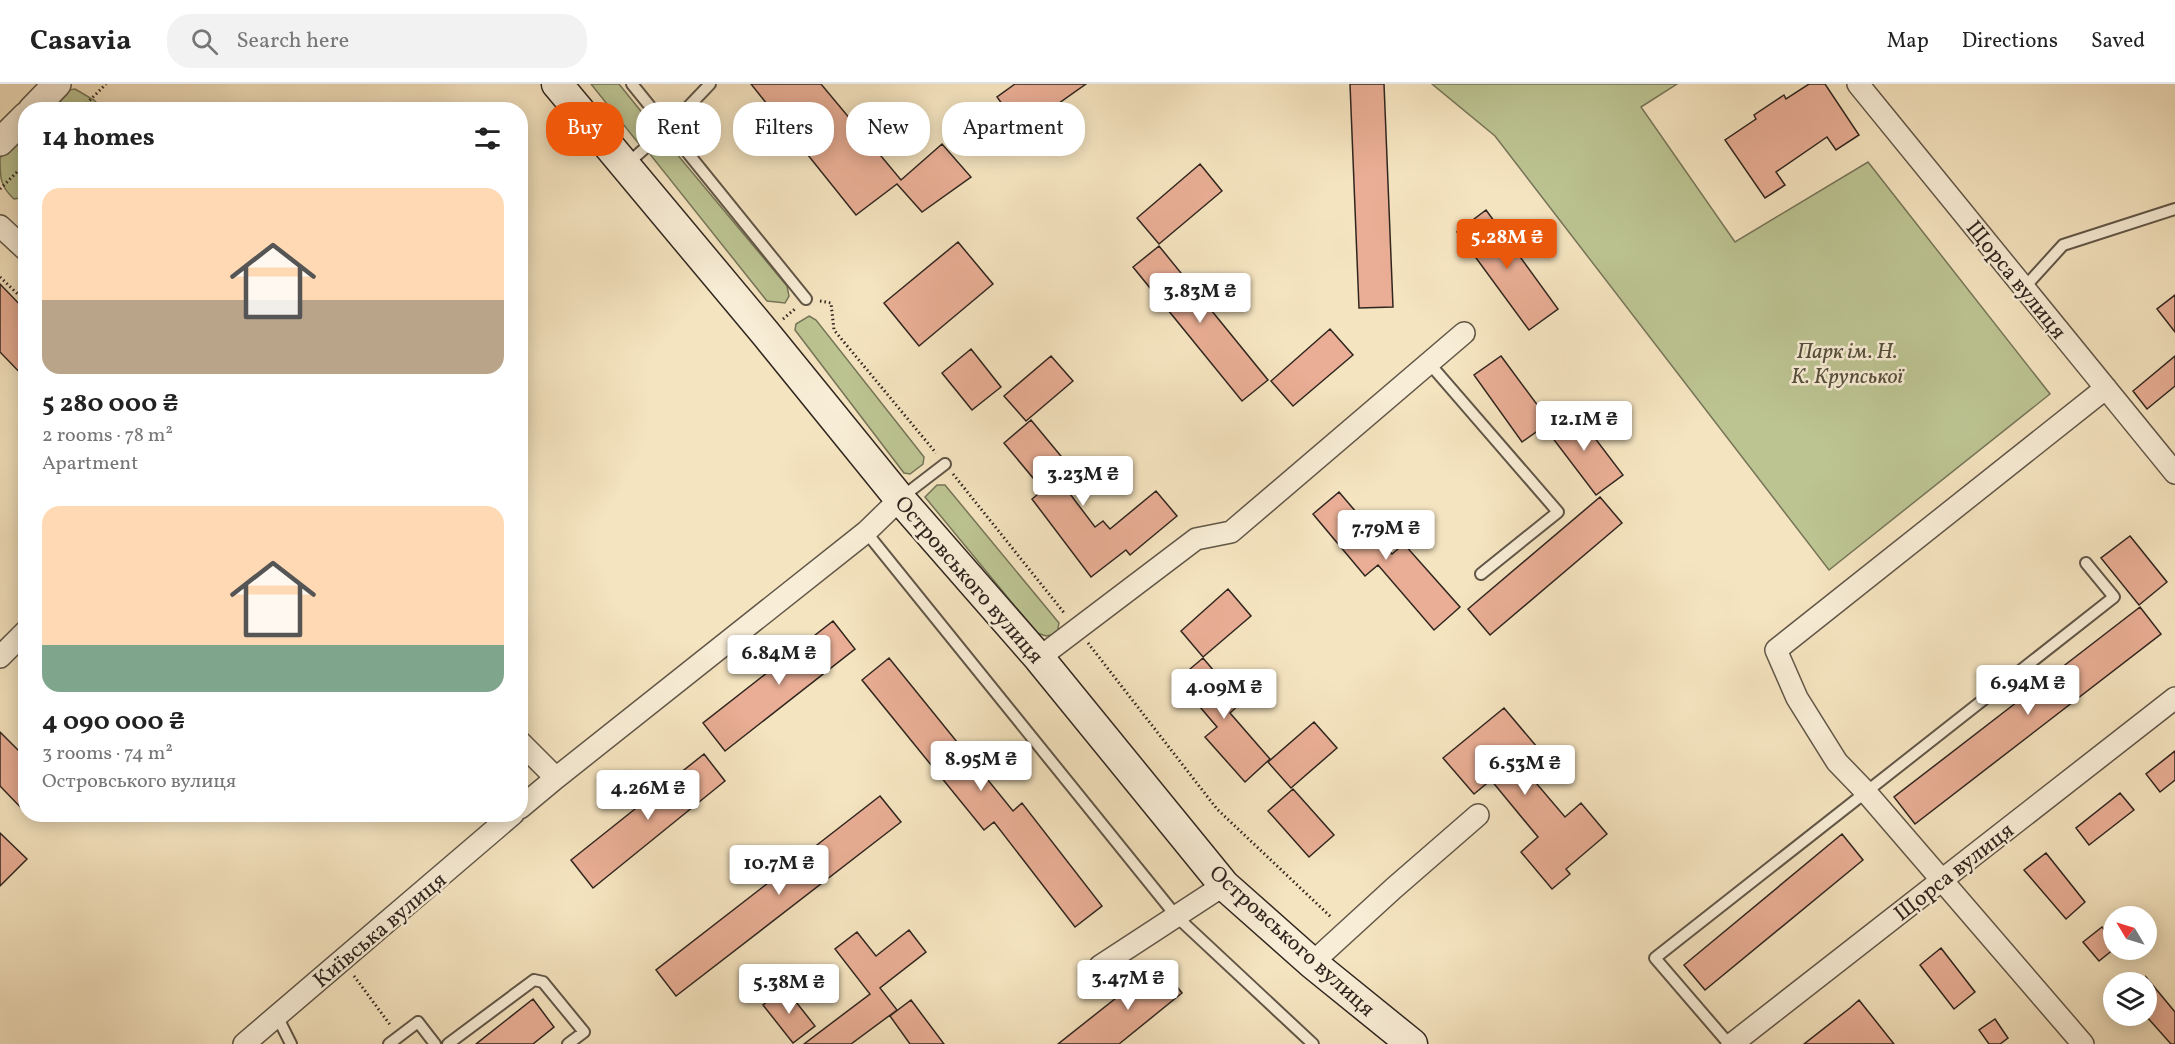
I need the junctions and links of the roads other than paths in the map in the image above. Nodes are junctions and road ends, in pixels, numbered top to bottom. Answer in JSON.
{"nodes":[{"id":1,"x":57,"y":84,"type":"edge"},
{"id":2,"x":556,"y":84,"type":"edge"},
{"id":3,"x":632,"y":84,"type":"edge"},
{"id":4,"x":710,"y":84,"type":"edge"},
{"id":5,"x":1858,"y":84,"type":"edge"},
{"id":6,"x":40,"y":102,"type":"edge"},
{"id":7,"x":647,"y":102,"type":"edge"},
{"id":8,"x":693,"y":102,"type":"edge"},
{"id":9,"x":18,"y":124,"type":"edge"},
{"id":10,"x":0,"y":142,"type":"edge"},
{"id":11,"x":636,"y":156,"type":"edge"},
{"id":12,"x":692,"y":156,"type":"edge"},
{"id":13,"x":625,"y":166,"type":"junction"},
{"id":14,"x":2175,"y":208,"type":"edge"},
{"id":15,"x":0,"y":226,"type":"edge"},
{"id":16,"x":18,"y":243,"type":"edge"},
{"id":17,"x":2024,"y":288,"type":"junction"},
{"id":18,"x":806,"y":299,"type":"road end"},
{"id":19,"x":1464,"y":333,"type":"dead end"},
{"id":20,"x":1429,"y":363,"type":"junction"},
{"id":21,"x":2106,"y":388,"type":"junction"},
{"id":22,"x":945,"y":464,"type":"road end"},
{"id":23,"x":2175,"y":473,"type":"edge"},
{"id":24,"x":900,"y":499,"type":"junction"},
{"id":25,"x":866,"y":532,"type":"junction"},
{"id":26,"x":2086,"y":563,"type":"dead end"},
{"id":27,"x":1481,"y":574,"type":"dead end"},
{"id":28,"x":18,"y":639,"type":"edge"},
{"id":29,"x":0,"y":657,"type":"edge"},
{"id":30,"x":1039,"y":658,"type":"junction"},
{"id":31,"x":2175,"y":698,"type":"edge"},
{"id":32,"x":528,"y":750,"type":"edge"},
{"id":33,"x":556,"y":778,"type":"junction"},
{"id":34,"x":1865,"y":791,"type":"junction"},
{"id":35,"x":528,"y":801,"type":"edge"},
{"id":36,"x":1478,"y":815,"type":"dead end"},
{"id":37,"x":504,"y":822,"type":"edge"},
{"id":38,"x":1941,"y":881,"type":"junction"},
{"id":39,"x":1224,"y":885,"type":"junction"},
{"id":40,"x":1177,"y":917,"type":"junction"},
{"id":41,"x":1312,"y":963,"type":"junction"},
{"id":42,"x":1100,"y":966,"type":"dead end"},
{"id":43,"x":277,"y":1016,"type":"junction"},
{"id":44,"x":244,"y":1044,"type":"edge"},
{"id":45,"x":291,"y":1044,"type":"edge"},
{"id":46,"x":389,"y":1044,"type":"edge"},
{"id":47,"x":435,"y":1044,"type":"edge"},
{"id":48,"x":448,"y":1044,"type":"edge"},
{"id":49,"x":568,"y":1044,"type":"edge"},
{"id":50,"x":1313,"y":1044,"type":"edge"},
{"id":51,"x":1412,"y":1044,"type":"edge"},
{"id":52,"x":1731,"y":1044,"type":"edge"},
{"id":53,"x":2083,"y":1044,"type":"edge"}],
"edges":[{"from":1,"to":6,"type":"street"},
{"from":2,"to":13,"type":"main road","name":"Островського вулиця"},
{"from":3,"to":7,"type":"lane"},
{"from":4,"to":8,"type":"lane"},
{"from":5,"to":17,"type":"street","name":"Щорса вулиця"},
{"from":9,"to":10,"type":"street"},
{"from":11,"to":13,"type":"lane"},
{"from":12,"to":18,"type":"lane"},
{"from":13,"to":24,"type":"main road","name":"Островського вулиця"},
{"from":14,"to":17,"type":"lane"},
{"from":15,"to":16,"type":"street"},
{"from":17,"to":21,"type":"street","name":"Щорса вулиця"},
{"from":19,"to":20,"type":"street"},
{"from":20,"to":27,"type":"lane"},
{"from":20,"to":30,"type":"street"},
{"from":21,"to":23,"type":"street","name":"Щорса вулиця"},
{"from":21,"to":34,"type":"street"},
{"from":22,"to":24,"type":"lane"},
{"from":24,"to":25,"type":"street"},
{"from":24,"to":30,"type":"main road","name":"Островського вулиця"},
{"from":25,"to":33,"type":"street"},
{"from":25,"to":40,"type":"lane"},
{"from":26,"to":34,"type":"lane"},
{"from":28,"to":29,"type":"street"},
{"from":30,"to":39,"type":"main road","name":"Островського вулиця"},
{"from":31,"to":38,"type":"street","name":"Щорса вулиця"},
{"from":32,"to":33,"type":"street"},
{"from":33,"to":35,"type":"street"},
{"from":34,"to":38,"type":"street"},
{"from":34,"to":52,"type":"lane"},
{"from":36,"to":41,"type":"street"},
{"from":37,"to":43,"type":"street","name":"Київська вулиця"},
{"from":38,"to":52,"type":"street","name":"Щорса вулиця"},
{"from":38,"to":53,"type":"street"},
{"from":39,"to":40,"type":"street"},
{"from":39,"to":41,"type":"main road","name":"Островського вулиця"},
{"from":40,"to":42,"type":"street"},
{"from":40,"to":50,"type":"lane"},
{"from":41,"to":51,"type":"main road","name":"Островського вулиця"},
{"from":43,"to":44,"type":"street","name":"Київська вулиця"},
{"from":43,"to":45,"type":"lane"},
{"from":46,"to":47,"type":"lane"},
{"from":48,"to":49,"type":"lane"}]}
